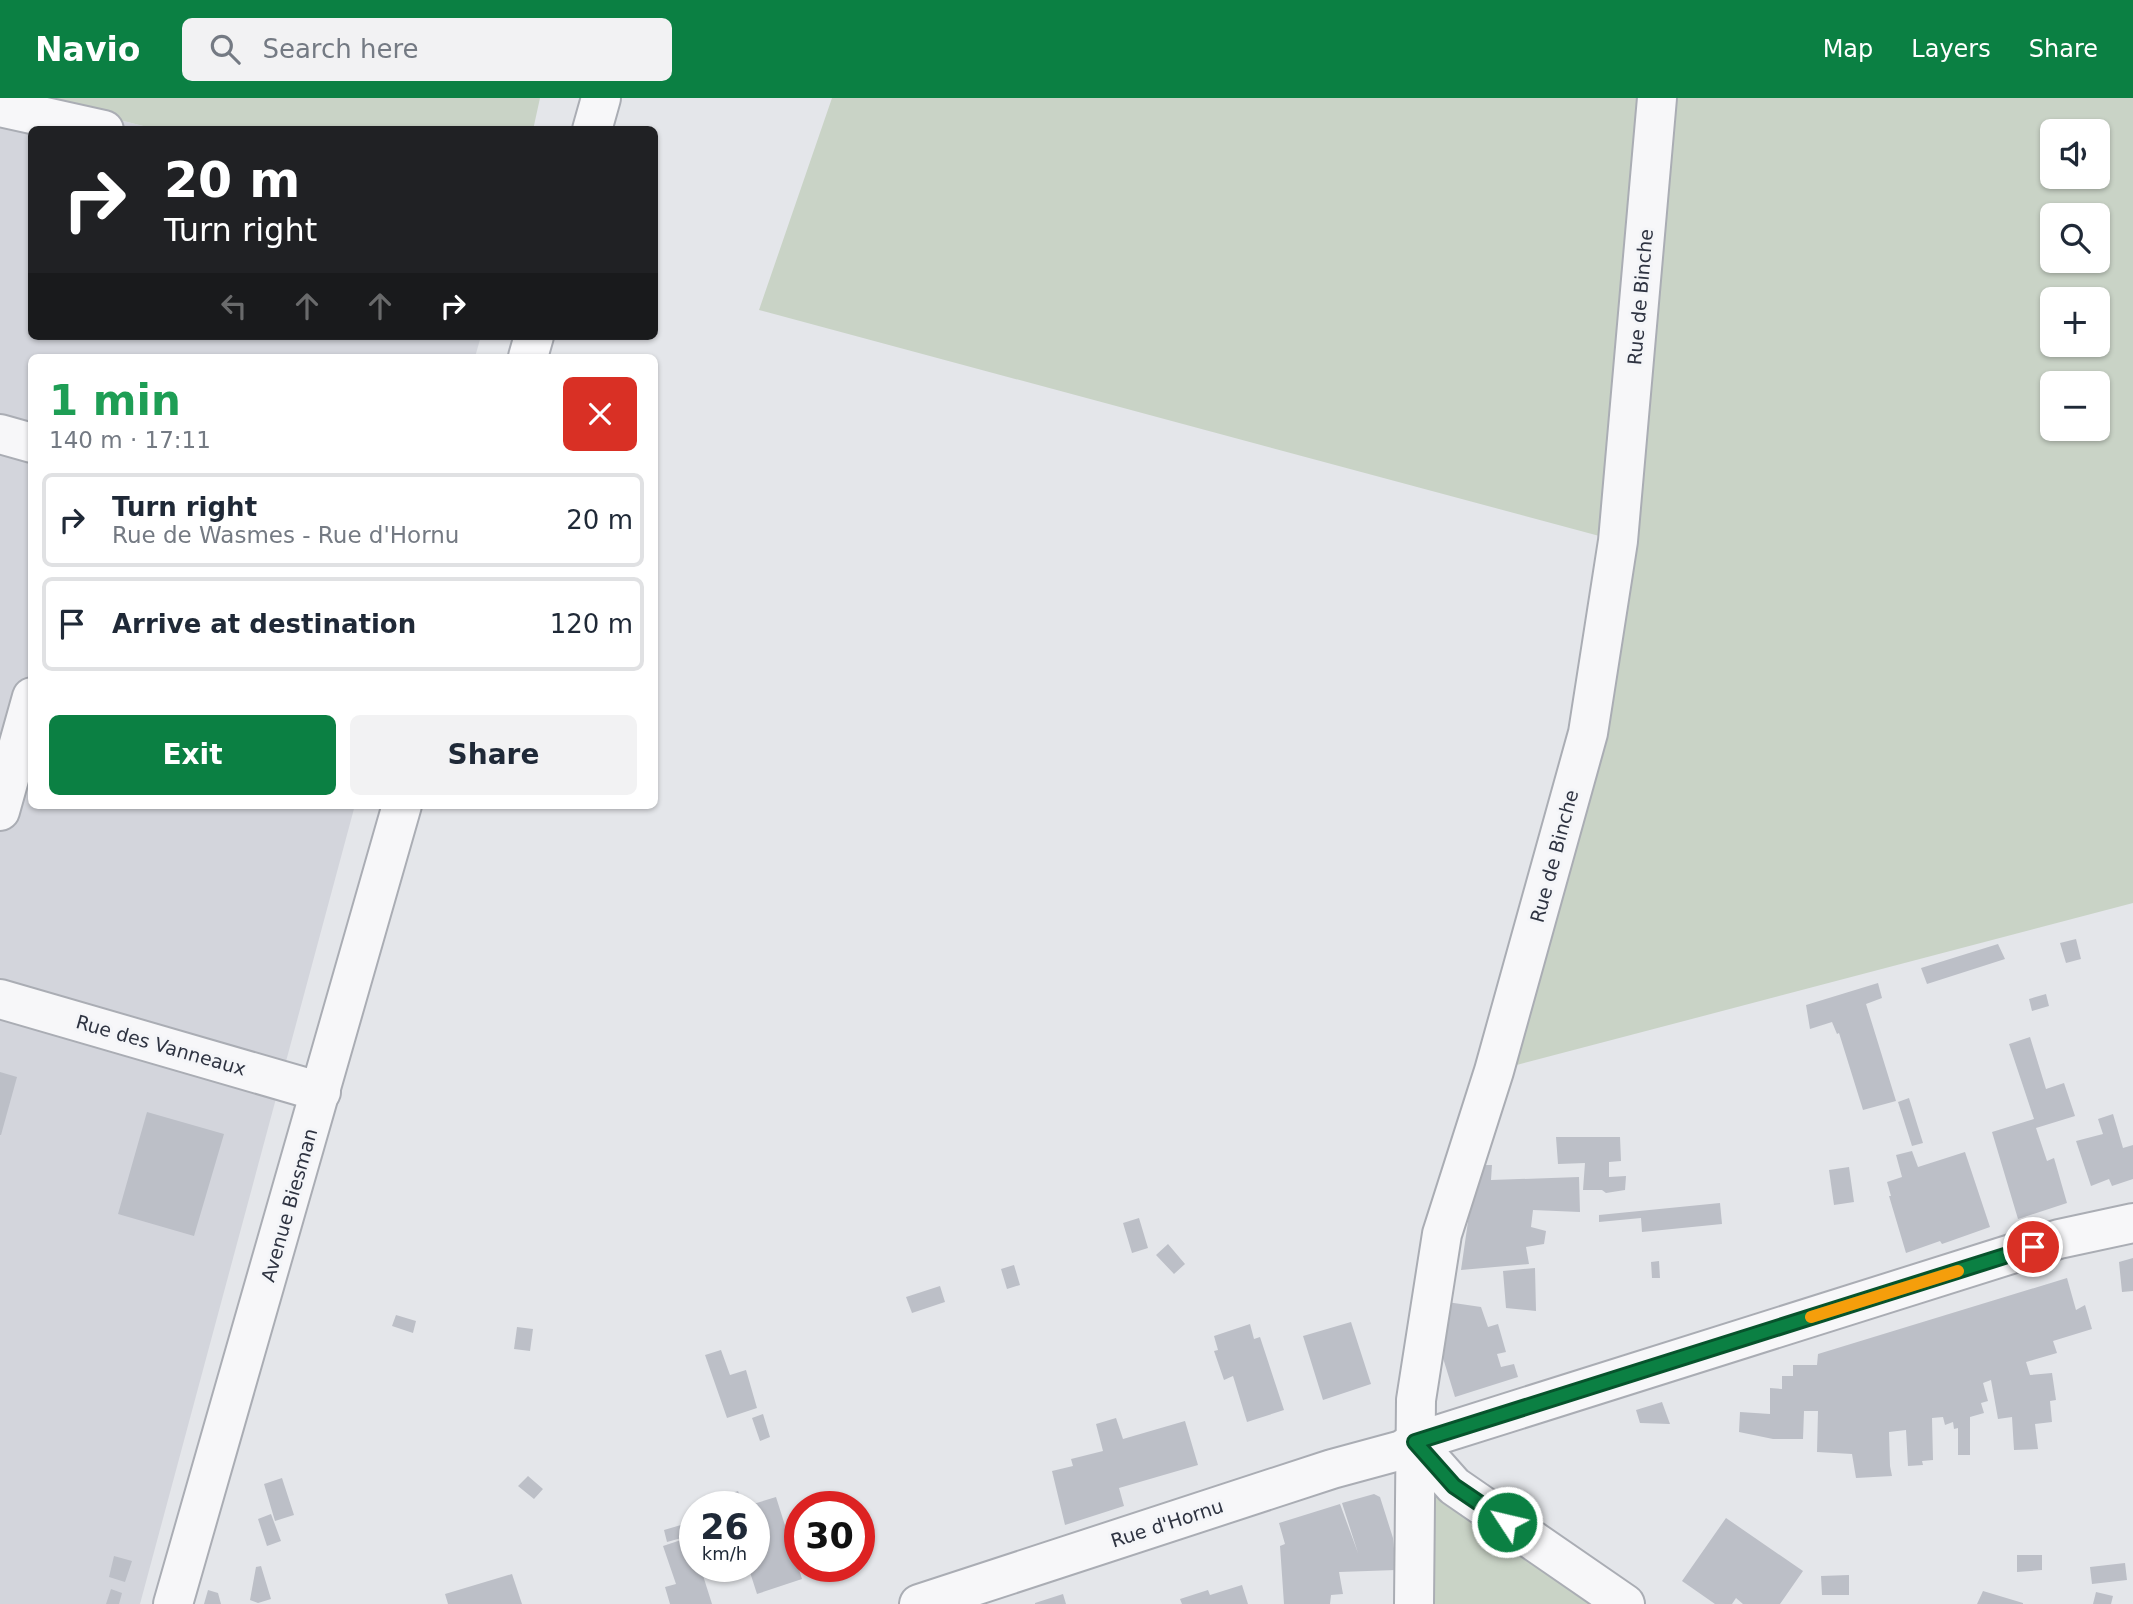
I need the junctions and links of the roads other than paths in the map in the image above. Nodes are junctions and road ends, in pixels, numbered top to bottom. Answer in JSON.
{"nodes":[{"id":1,"x":601,"y":98,"type":"edge"},
{"id":2,"x":1657,"y":98,"type":"edge"},
{"id":3,"x":0,"y":107,"type":"edge"},
{"id":4,"x":86,"y":126,"type":"edge"},
{"id":5,"x":593,"y":126,"type":"edge"},
{"id":6,"x":0,"y":434,"type":"edge"},
{"id":7,"x":28,"y":442,"type":"edge"},
{"id":8,"x":28,"y":711,"type":"edge"},
{"id":9,"x":401,"y":809,"type":"edge"},
{"id":10,"x":0,"y":811,"type":"edge"},
{"id":11,"x":0,"y":999,"type":"edge"},
{"id":12,"x":321,"y":1092,"type":"junction"},
{"id":13,"x":2133,"y":1223,"type":"edge"},
{"id":14,"x":1415,"y":1442,"type":"junction"},
{"id":15,"x":173,"y":1604,"type":"edge"},
{"id":16,"x":919,"y":1604,"type":"edge"},
{"id":17,"x":1414,"y":1604,"type":"edge"},
{"id":18,"x":1625,"y":1604,"type":"edge"}],
"edges":[{"from":1,"to":5,"type":"street"},
{"from":2,"to":14,"type":"street","name":"Rue de Binche"},
{"from":3,"to":4,"type":"street"},
{"from":6,"to":7,"type":"street"},
{"from":8,"to":10,"type":"street"},
{"from":9,"to":12,"type":"street","name":"Avenue Biesman"},
{"from":11,"to":12,"type":"street","name":"Rue des Vanneaux"},
{"from":12,"to":15,"type":"street","name":"Avenue Biesman"},
{"from":13,"to":14,"type":"street","name":"Rue d'Hornu"},
{"from":14,"to":16,"type":"street","name":"Rue d'Hornu"},
{"from":14,"to":17,"type":"street","name":"Rue de Binche"},
{"from":14,"to":18,"type":"street"}]}
